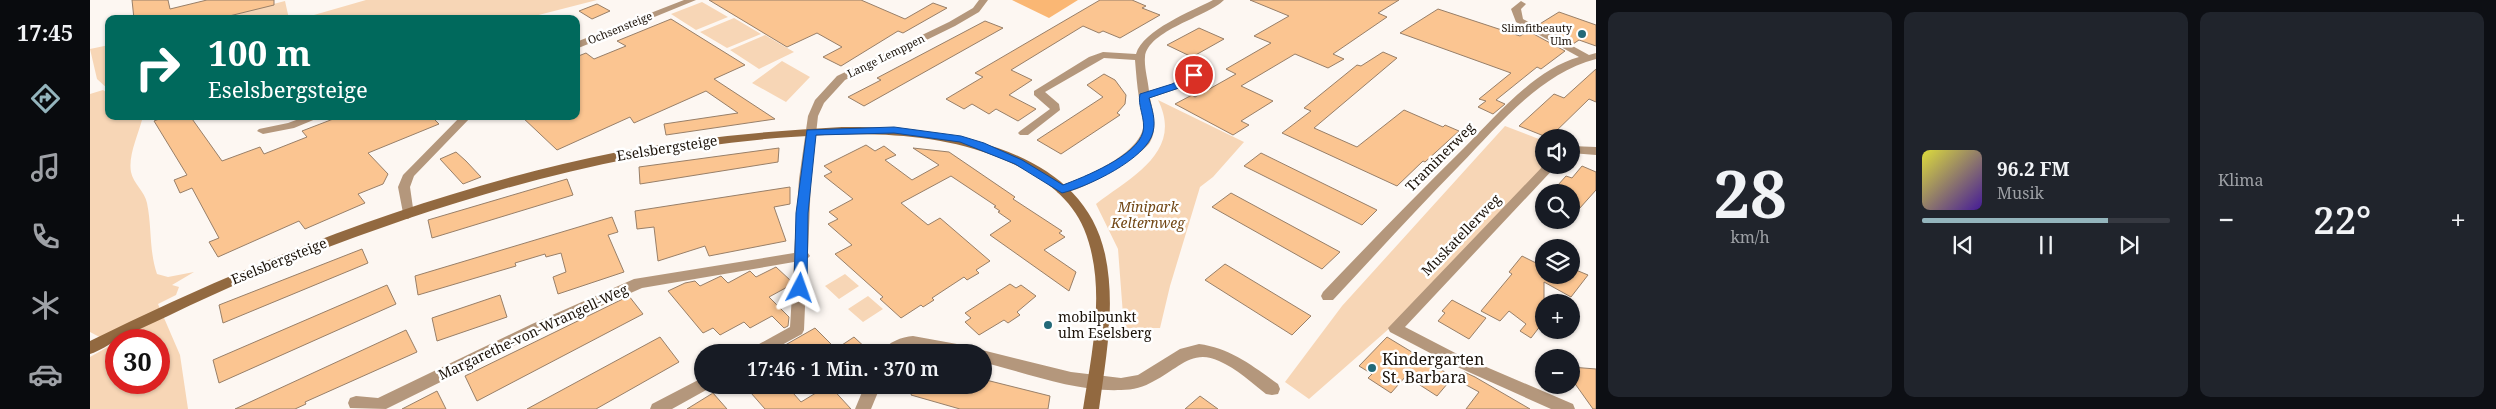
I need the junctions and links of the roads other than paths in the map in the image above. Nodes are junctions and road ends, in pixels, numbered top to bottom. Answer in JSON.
{"nodes":[{"id":1,"x":692,"y":0,"type":"edge"},
{"id":2,"x":984,"y":0,"type":"edge"},
{"id":3,"x":1220,"y":0,"type":"edge"},
{"id":4,"x":1521,"y":4,"type":"dead end"},
{"id":5,"x":580,"y":44,"type":"edge"},
{"id":6,"x":1140,"y":57,"type":"junction"},
{"id":7,"x":1591,"y":57,"type":"edge"},
{"id":8,"x":1206,"y":67,"type":"dead end"},
{"id":9,"x":1144,"y":96,"type":"junction"},
{"id":10,"x":307,"y":120,"type":"edge"},
{"id":11,"x":463,"y":120,"type":"edge"},
{"id":12,"x":263,"y":131,"type":"dead end"},
{"id":13,"x":811,"y":132,"type":"junction"},
{"id":14,"x":1024,"y":133,"type":"dead end"},
{"id":15,"x":1580,"y":150,"type":"edge"},
{"id":16,"x":1596,"y":151,"type":"edge"},
{"id":17,"x":1542,"y":174,"type":"edge"},
{"id":18,"x":1062,"y":190,"type":"junction"},
{"id":19,"x":408,"y":215,"type":"junction"},
{"id":20,"x":802,"y":256,"type":"junction"},
{"id":21,"x":1328,"y":296,"type":"dead end"},
{"id":22,"x":772,"y":344,"type":"edge"},
{"id":23,"x":902,"y":344,"type":"edge"},
{"id":24,"x":924,"y":344,"type":"edge"},
{"id":25,"x":90,"y":348,"type":"edge"},
{"id":26,"x":992,"y":358,"type":"edge"},
{"id":27,"x":1095,"y":382,"type":"junction"},
{"id":28,"x":694,"y":389,"type":"edge"},
{"id":29,"x":1272,"y":389,"type":"dead end"},
{"id":30,"x":869,"y":394,"type":"edge"},
{"id":31,"x":356,"y":403,"type":"dead end"},
{"id":32,"x":658,"y":409,"type":"edge"},
{"id":33,"x":863,"y":409,"type":"edge"},
{"id":34,"x":1091,"y":409,"type":"edge"},
{"id":35,"x":1568,"y":409,"type":"edge"}],
"edges":[{"from":1,"to":5,"type":"street","name":"Ochsensteige"},
{"from":2,"to":13,"type":"street","name":"Lange Lemppen"},
{"from":3,"to":6,"type":"street"},
{"from":4,"to":7,"type":"street","name":"Traminerweg"},
{"from":6,"to":9,"type":"street"},
{"from":6,"to":14,"type":"street"},
{"from":7,"to":21,"type":"street","name":"Traminerweg"},
{"from":8,"to":9,"type":"street"},
{"from":9,"to":18,"type":"street"},
{"from":10,"to":12,"type":"street"},
{"from":11,"to":19,"type":"street"},
{"from":13,"to":18,"type":"street","name":"Eselsbergsteige"},
{"from":13,"to":19,"type":"street","name":"Eselsbergsteige"},
{"from":13,"to":20,"type":"street","name":"Lange Lemppen"},
{"from":15,"to":16,"type":"street"},
{"from":17,"to":35,"type":"street","name":"Muskatellerweg"},
{"from":18,"to":27,"type":"street","name":"Eselsbergsteige"},
{"from":19,"to":25,"type":"street","name":"Eselsbergsteige"},
{"from":20,"to":22,"type":"street","name":"Lange Lemppen"},
{"from":20,"to":31,"type":"street","name":"Margarethe-von-Wrangell-Weg"},
{"from":23,"to":24,"type":"street"},
{"from":26,"to":27,"type":"street"},
{"from":27,"to":29,"type":"street"},
{"from":27,"to":34,"type":"street","name":"Eselsbergsteige"},
{"from":28,"to":32,"type":"street"},
{"from":30,"to":33,"type":"street"}]}
